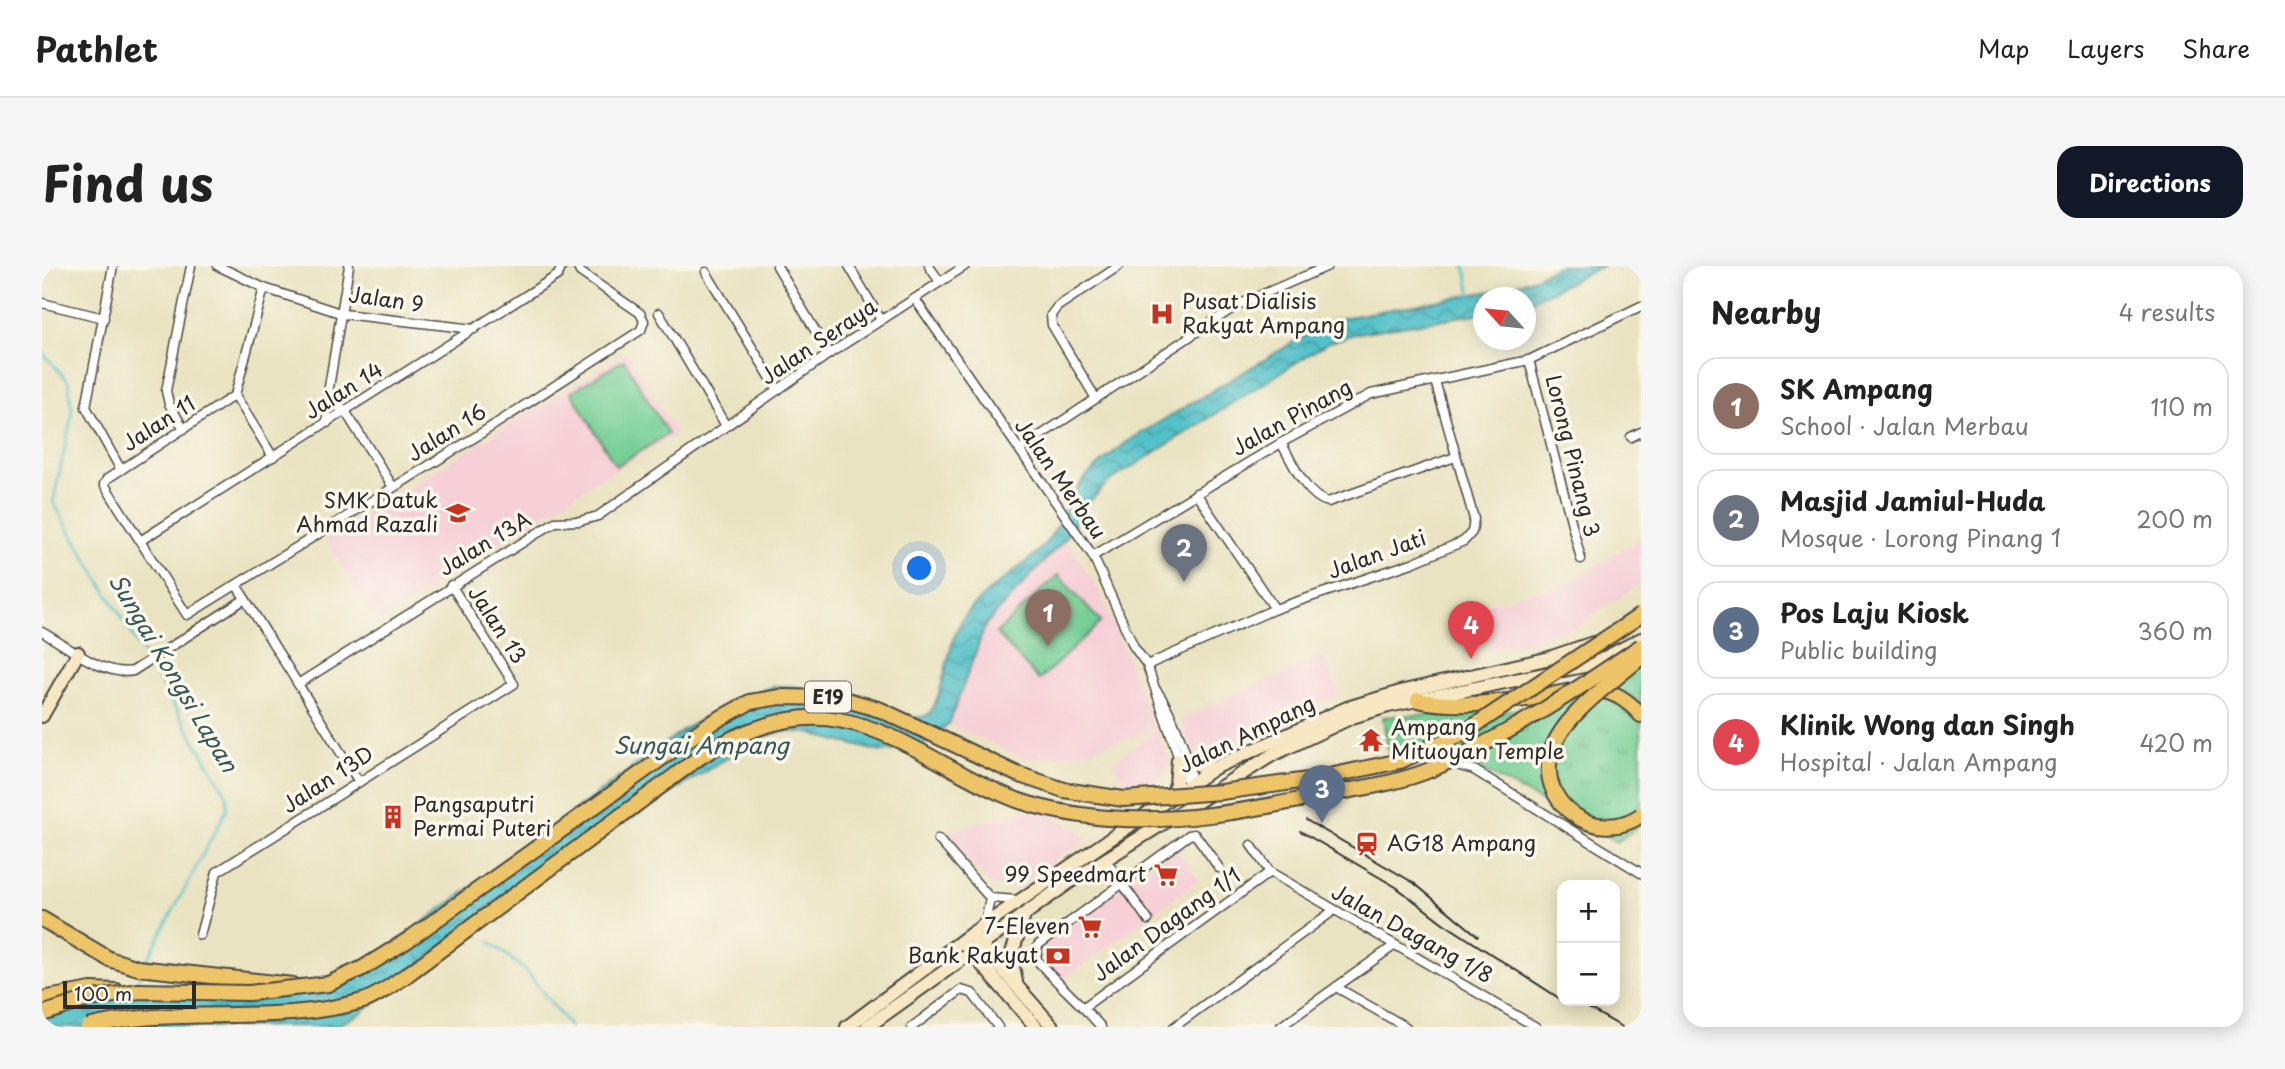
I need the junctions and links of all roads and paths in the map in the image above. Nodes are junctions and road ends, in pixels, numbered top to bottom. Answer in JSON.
{"nodes":[{"id":1,"x":113,"y":266,"type":"edge"},
{"id":2,"x":191,"y":266,"type":"edge"},
{"id":3,"x":218,"y":266,"type":"edge"},
{"id":4,"x":349,"y":266,"type":"edge"},
{"id":5,"x":562,"y":266,"type":"edge"},
{"id":6,"x":577,"y":266,"type":"edge"},
{"id":7,"x":777,"y":266,"type":"edge"},
{"id":8,"x":849,"y":266,"type":"edge"},
{"id":9,"x":929,"y":266,"type":"edge"},
{"id":10,"x":964,"y":266,"type":"edge"},
{"id":11,"x":1119,"y":266,"type":"edge"},
{"id":12,"x":1328,"y":266,"type":"edge"},
{"id":13,"x":706,"y":272,"type":"dead end"},
{"id":14,"x":940,"y":282,"type":"junction"},
{"id":15,"x":264,"y":288,"type":"junction"},
{"id":16,"x":915,"y":299,"type":"junction"},
{"id":17,"x":42,"y":303,"type":"edge"},
{"id":18,"x":1641,"y":306,"type":"edge"},
{"id":19,"x":659,"y":313,"type":"dead end"},
{"id":20,"x":343,"y":314,"type":"junction"},
{"id":21,"x":104,"y":318,"type":"junction"},
{"id":22,"x":881,"y":320,"type":"junction"},
{"id":23,"x":474,"y":330,"type":"junction"},
{"id":24,"x":829,"y":354,"type":"junction"},
{"id":25,"x":1529,"y":360,"type":"junction"},
{"id":26,"x":1435,"y":381,"type":"junction"},
{"id":27,"x":778,"y":390,"type":"junction"},
{"id":28,"x":235,"y":396,"type":"junction"},
{"id":29,"x":1095,"y":397,"type":"junction"},
{"id":30,"x":327,"y":399,"type":"junction"},
{"id":31,"x":345,"y":411,"type":"junction"},
{"id":32,"x":327,"y":423,"type":"junction"},
{"id":33,"x":726,"y":426,"type":"junction"},
{"id":34,"x":184,"y":429,"type":"junction"},
{"id":35,"x":1641,"y":432,"type":"edge"},
{"id":36,"x":1631,"y":437,"type":"dead end"},
{"id":37,"x":1281,"y":443,"type":"junction"},
{"id":38,"x":694,"y":449,"type":"joint"},
{"id":39,"x":1020,"y":449,"type":"junction"},
{"id":40,"x":273,"y":457,"type":"junction"},
{"id":41,"x":1455,"y":457,"type":"junction"},
{"id":42,"x":121,"y":470,"type":"junction"},
{"id":43,"x":393,"y":487,"type":"junction"},
{"id":44,"x":1196,"y":493,"type":"junction"},
{"id":45,"x":140,"y":541,"type":"junction"},
{"id":46,"x":1091,"y":553,"type":"junction"},
{"id":47,"x":1581,"y":559,"type":"dead end"},
{"id":48,"x":451,"y":585,"type":"junction"},
{"id":49,"x":237,"y":586,"type":"junction"},
{"id":50,"x":245,"y":599,"type":"junction"},
{"id":51,"x":1275,"y":610,"type":"junction"},
{"id":52,"x":1641,"y":615,"type":"edge"},
{"id":53,"x":1641,"y":621,"type":"edge"},
{"id":54,"x":42,"y":632,"type":"edge"},
{"id":55,"x":1641,"y":639,"type":"edge"},
{"id":56,"x":1641,"y":646,"type":"edge"},
{"id":57,"x":1623,"y":650,"type":"junction"},
{"id":58,"x":78,"y":653,"type":"junction"},
{"id":59,"x":1641,"y":654,"type":"edge"},
{"id":60,"x":1147,"y":665,"type":"junction"},
{"id":61,"x":298,"y":684,"type":"junction"},
{"id":62,"x":514,"y":684,"type":"joint"},
{"id":63,"x":1418,"y":700,"type":"junction"},
{"id":64,"x":1641,"y":715,"type":"edge"},
{"id":65,"x":42,"y":716,"type":"edge"},
{"id":66,"x":1182,"y":759,"type":"junction"},
{"id":67,"x":1214,"y":768,"type":"junction"},
{"id":68,"x":359,"y":782,"type":"junction"},
{"id":69,"x":1190,"y":783,"type":"junction"},
{"id":70,"x":1352,"y":786,"type":"dead end"},
{"id":71,"x":1213,"y":790,"type":"junction"},
{"id":72,"x":1171,"y":795,"type":"junction"},
{"id":73,"x":1641,"y":815,"type":"edge"},
{"id":74,"x":1141,"y":835,"type":"junction"},
{"id":75,"x":938,"y":839,"type":"dead end"},
{"id":76,"x":1251,"y":845,"type":"dead end"},
{"id":77,"x":1105,"y":859,"type":"junction"},
{"id":78,"x":1219,"y":868,"type":"dead end"},
{"id":79,"x":1270,"y":872,"type":"junction"},
{"id":80,"x":1641,"y":873,"type":"edge"},
{"id":81,"x":1122,"y":883,"type":"junction"},
{"id":82,"x":990,"y":898,"type":"junction"},
{"id":83,"x":1025,"y":906,"type":"junction"},
{"id":84,"x":1333,"y":911,"type":"junction"},
{"id":85,"x":42,"y":919,"type":"edge"},
{"id":86,"x":1148,"y":920,"type":"dead end"},
{"id":87,"x":984,"y":926,"type":"junction"},
{"id":88,"x":200,"y":935,"type":"dead end"},
{"id":89,"x":966,"y":938,"type":"junction"},
{"id":90,"x":1395,"y":946,"type":"junction"},
{"id":91,"x":975,"y":948,"type":"junction"},
{"id":92,"x":950,"y":966,"type":"junction"},
{"id":93,"x":989,"y":973,"type":"junction"},
{"id":94,"x":301,"y":987,"type":"junction"},
{"id":95,"x":1018,"y":987,"type":"junction"},
{"id":96,"x":1336,"y":987,"type":"junction"},
{"id":97,"x":139,"y":991,"type":"junction"},
{"id":98,"x":42,"y":999,"type":"edge"},
{"id":99,"x":1084,"y":1007,"type":"junction"},
{"id":100,"x":42,"y":1014,"type":"edge"},
{"id":101,"x":1394,"y":1025,"type":"edge"},
{"id":102,"x":88,"y":1027,"type":"edge"},
{"id":103,"x":847,"y":1027,"type":"edge"},
{"id":104,"x":867,"y":1027,"type":"edge"},
{"id":105,"x":912,"y":1027,"type":"edge"},
{"id":106,"x":998,"y":1027,"type":"edge"},
{"id":107,"x":1036,"y":1027,"type":"edge"},
{"id":108,"x":1053,"y":1027,"type":"edge"},
{"id":109,"x":1101,"y":1027,"type":"edge"},
{"id":110,"x":1174,"y":1027,"type":"edge"},
{"id":111,"x":1280,"y":1027,"type":"edge"},
{"id":112,"x":1406,"y":1027,"type":"edge"},
{"id":113,"x":1536,"y":1027,"type":"edge"}],
"edges":[{"from":1,"to":21,"type":"street"},
{"from":2,"to":34,"type":"street"},
{"from":3,"to":15,"type":"street","name":"Jalan 9"},
{"from":4,"to":20,"type":"street"},
{"from":5,"to":23,"type":"street","name":"Jalan 14"},
{"from":6,"to":43,"type":"street","name":"Jalan 16"},
{"from":7,"to":24,"type":"street"},
{"from":8,"to":22,"type":"street"},
{"from":9,"to":14,"type":"street"},
{"from":10,"to":14,"type":"street","name":"Jalan Seraya"},
{"from":11,"to":29,"type":"street"},
{"from":12,"to":29,"type":"street"},
{"from":13,"to":27,"type":"street"},
{"from":14,"to":16,"type":"street","name":"Jalan Seraya"},
{"from":15,"to":20,"type":"street","name":"Jalan 9"},
{"from":15,"to":28,"type":"street"},
{"from":16,"to":22,"type":"street","name":"Jalan Seraya"},
{"from":16,"to":39,"type":"street","name":"Jalan Merbau"},
{"from":17,"to":21,"type":"street"},
{"from":18,"to":25,"type":"street","name":"Jalan Pinang"},
{"from":19,"to":33,"type":"street"},
{"from":20,"to":23,"type":"street","name":"Jalan 9"},
{"from":20,"to":30,"type":"street"},
{"from":21,"to":42,"type":"street"},
{"from":22,"to":24,"type":"street","name":"Jalan Seraya"},
{"from":23,"to":31,"type":"street","name":"Jalan 14"},
{"from":24,"to":27,"type":"street","name":"Jalan Seraya"},
{"from":25,"to":26,"type":"street","name":"Jalan Pinang"},
{"from":25,"to":47,"type":"street","name":"Lorong Pinang 3"},
{"from":26,"to":37,"type":"street","name":"Jalan Pinang"},
{"from":26,"to":41,"type":"street","name":"Jalan Jati"},
{"from":27,"to":33,"type":"street","name":"Jalan Seraya"},
{"from":28,"to":34,"type":"street","name":"Jalan 11"},
{"from":28,"to":40,"type":"street"},
{"from":29,"to":39,"type":"street"},
{"from":30,"to":31,"type":"street"},
{"from":30,"to":32,"type":"street"},
{"from":31,"to":32,"type":"street","name":"Jalan 14"},
{"from":31,"to":43,"type":"street"},
{"from":32,"to":40,"type":"street","name":"Jalan 14"},
{"from":33,"to":38,"type":"street","name":"Jalan Seraya"},
{"from":34,"to":42,"type":"street","name":"Jalan 11"},
{"from":35,"to":36,"type":"street"},
{"from":37,"to":41,"type":"street"},
{"from":37,"to":44,"type":"street","name":"Jalan Pinang"},
{"from":38,"to":48,"type":"street","name":"Jalan 13A"},
{"from":39,"to":46,"type":"street","name":"Jalan Merbau"},
{"from":40,"to":45,"type":"street","name":"Jalan 14"},
{"from":41,"to":51,"type":"street","name":"Jalan Jati"},
{"from":42,"to":45,"type":"street","name":"Jalan 11"},
{"from":43,"to":49,"type":"street","name":"Jalan 16"},
{"from":44,"to":46,"type":"street","name":"Jalan Pinang"},
{"from":44,"to":51,"type":"street"},
{"from":45,"to":49,"type":"street","name":"Jalan 16"},
{"from":46,"to":60,"type":"street","name":"Jalan Merbau"},
{"from":48,"to":61,"type":"street","name":"Jalan 13A"},
{"from":48,"to":62,"type":"street","name":"Jalan 13"},
{"from":49,"to":50,"type":"street"},
{"from":50,"to":58,"type":"street"},
{"from":50,"to":61,"type":"street"},
{"from":51,"to":60,"type":"street","name":"Jalan Jati"},
{"from":52,"to":94,"type":"highway","number":"E19","bridge":true},
{"from":53,"to":67,"type":"main road","name":"Jalan Ampang"},
{"from":54,"to":58,"type":"street"},
{"from":55,"to":57,"type":"main road","name":"Jalan Ampang"},
{"from":56,"to":102,"type":"highway","number":"E19","bridge":true},
{"from":57,"to":59,"type":"main road"},
{"from":57,"to":63,"type":"main road","name":"Jalan Ampang"},
{"from":58,"to":65,"type":"main road"},
{"from":59,"to":73,"type":"highway","bridge":true},
{"from":60,"to":66,"type":"street","name":"Jalan Merbau"},
{"from":61,"to":68,"type":"street"},
{"from":62,"to":68,"type":"street","name":"Jalan 13D"},
{"from":63,"to":64,"type":"highway"},
{"from":63,"to":71,"type":"main road","name":"Jalan Ampang"},
{"from":66,"to":67,"type":"main road"},
{"from":66,"to":69,"type":"street","name":"Jalan Merbau"},
{"from":66,"to":72,"type":"main road"},
{"from":67,"to":69,"type":"main road","name":"Jalan Ampang"},
{"from":68,"to":88,"type":"street","name":"Jalan 13D"},
{"from":69,"to":71,"type":"main road"},
{"from":69,"to":72,"type":"main road","name":"Jalan Ampang"},
{"from":69,"to":74,"type":"main road"},
{"from":70,"to":80,"type":"street"},
{"from":71,"to":74,"type":"main road","name":"Jalan Ampang"},
{"from":72,"to":83,"type":"main road","name":"Jalan Ampang"},
{"from":74,"to":77,"type":"main road","name":"Jalan Ampang"},
{"from":75,"to":82,"type":"street"},
{"from":76,"to":79,"type":"street"},
{"from":77,"to":81,"type":"street"},
{"from":77,"to":83,"type":"main road","name":"Jalan Ampang"},
{"from":78,"to":81,"type":"street"},
{"from":79,"to":84,"type":"street","name":"Jalan Dagang 1/8"},
{"from":79,"to":99,"type":"street","name":"Jalan Dagang 1/1"},
{"from":81,"to":86,"type":"street"},
{"from":81,"to":99,"type":"street"},
{"from":82,"to":83,"type":"street"},
{"from":82,"to":87,"type":"street"},
{"from":83,"to":87,"type":"main road","name":"Jalan Ampang"},
{"from":83,"to":91,"type":"main road","name":"Jalan Ampang"},
{"from":83,"to":95,"type":"main road"},
{"from":84,"to":90,"type":"street","name":"Jalan Dagang 1/8"},
{"from":84,"to":110,"type":"street"},
{"from":85,"to":94,"type":"highway","bridge":true},
{"from":87,"to":89,"type":"main road","name":"Jalan Ampang"},
{"from":89,"to":91,"type":"main road"},
{"from":89,"to":103,"type":"main road","name":"Jalan Ampang"},
{"from":90,"to":96,"type":"street"},
{"from":90,"to":113,"type":"street","name":"Jalan Dagang 1/8"},
{"from":91,"to":92,"type":"main road","name":"Jalan Ampang"},
{"from":91,"to":93,"type":"main road"},
{"from":91,"to":95,"type":"main road"},
{"from":92,"to":93,"type":"main road"},
{"from":92,"to":104,"type":"main road","name":"Jalan Ampang"},
{"from":93,"to":107,"type":"main road"},
{"from":94,"to":97,"type":"highway","number":"E19","bridge":true},
{"from":95,"to":108,"type":"main road"},
{"from":96,"to":101,"type":"street"},
{"from":96,"to":111,"type":"street"},
{"from":97,"to":98,"type":"highway","bridge":true},
{"from":97,"to":100,"type":"highway","number":"E19","bridge":true},
{"from":99,"to":109,"type":"street"},
{"from":101,"to":112,"type":"street"},
{"from":105,"to":106,"type":"street"}]}
